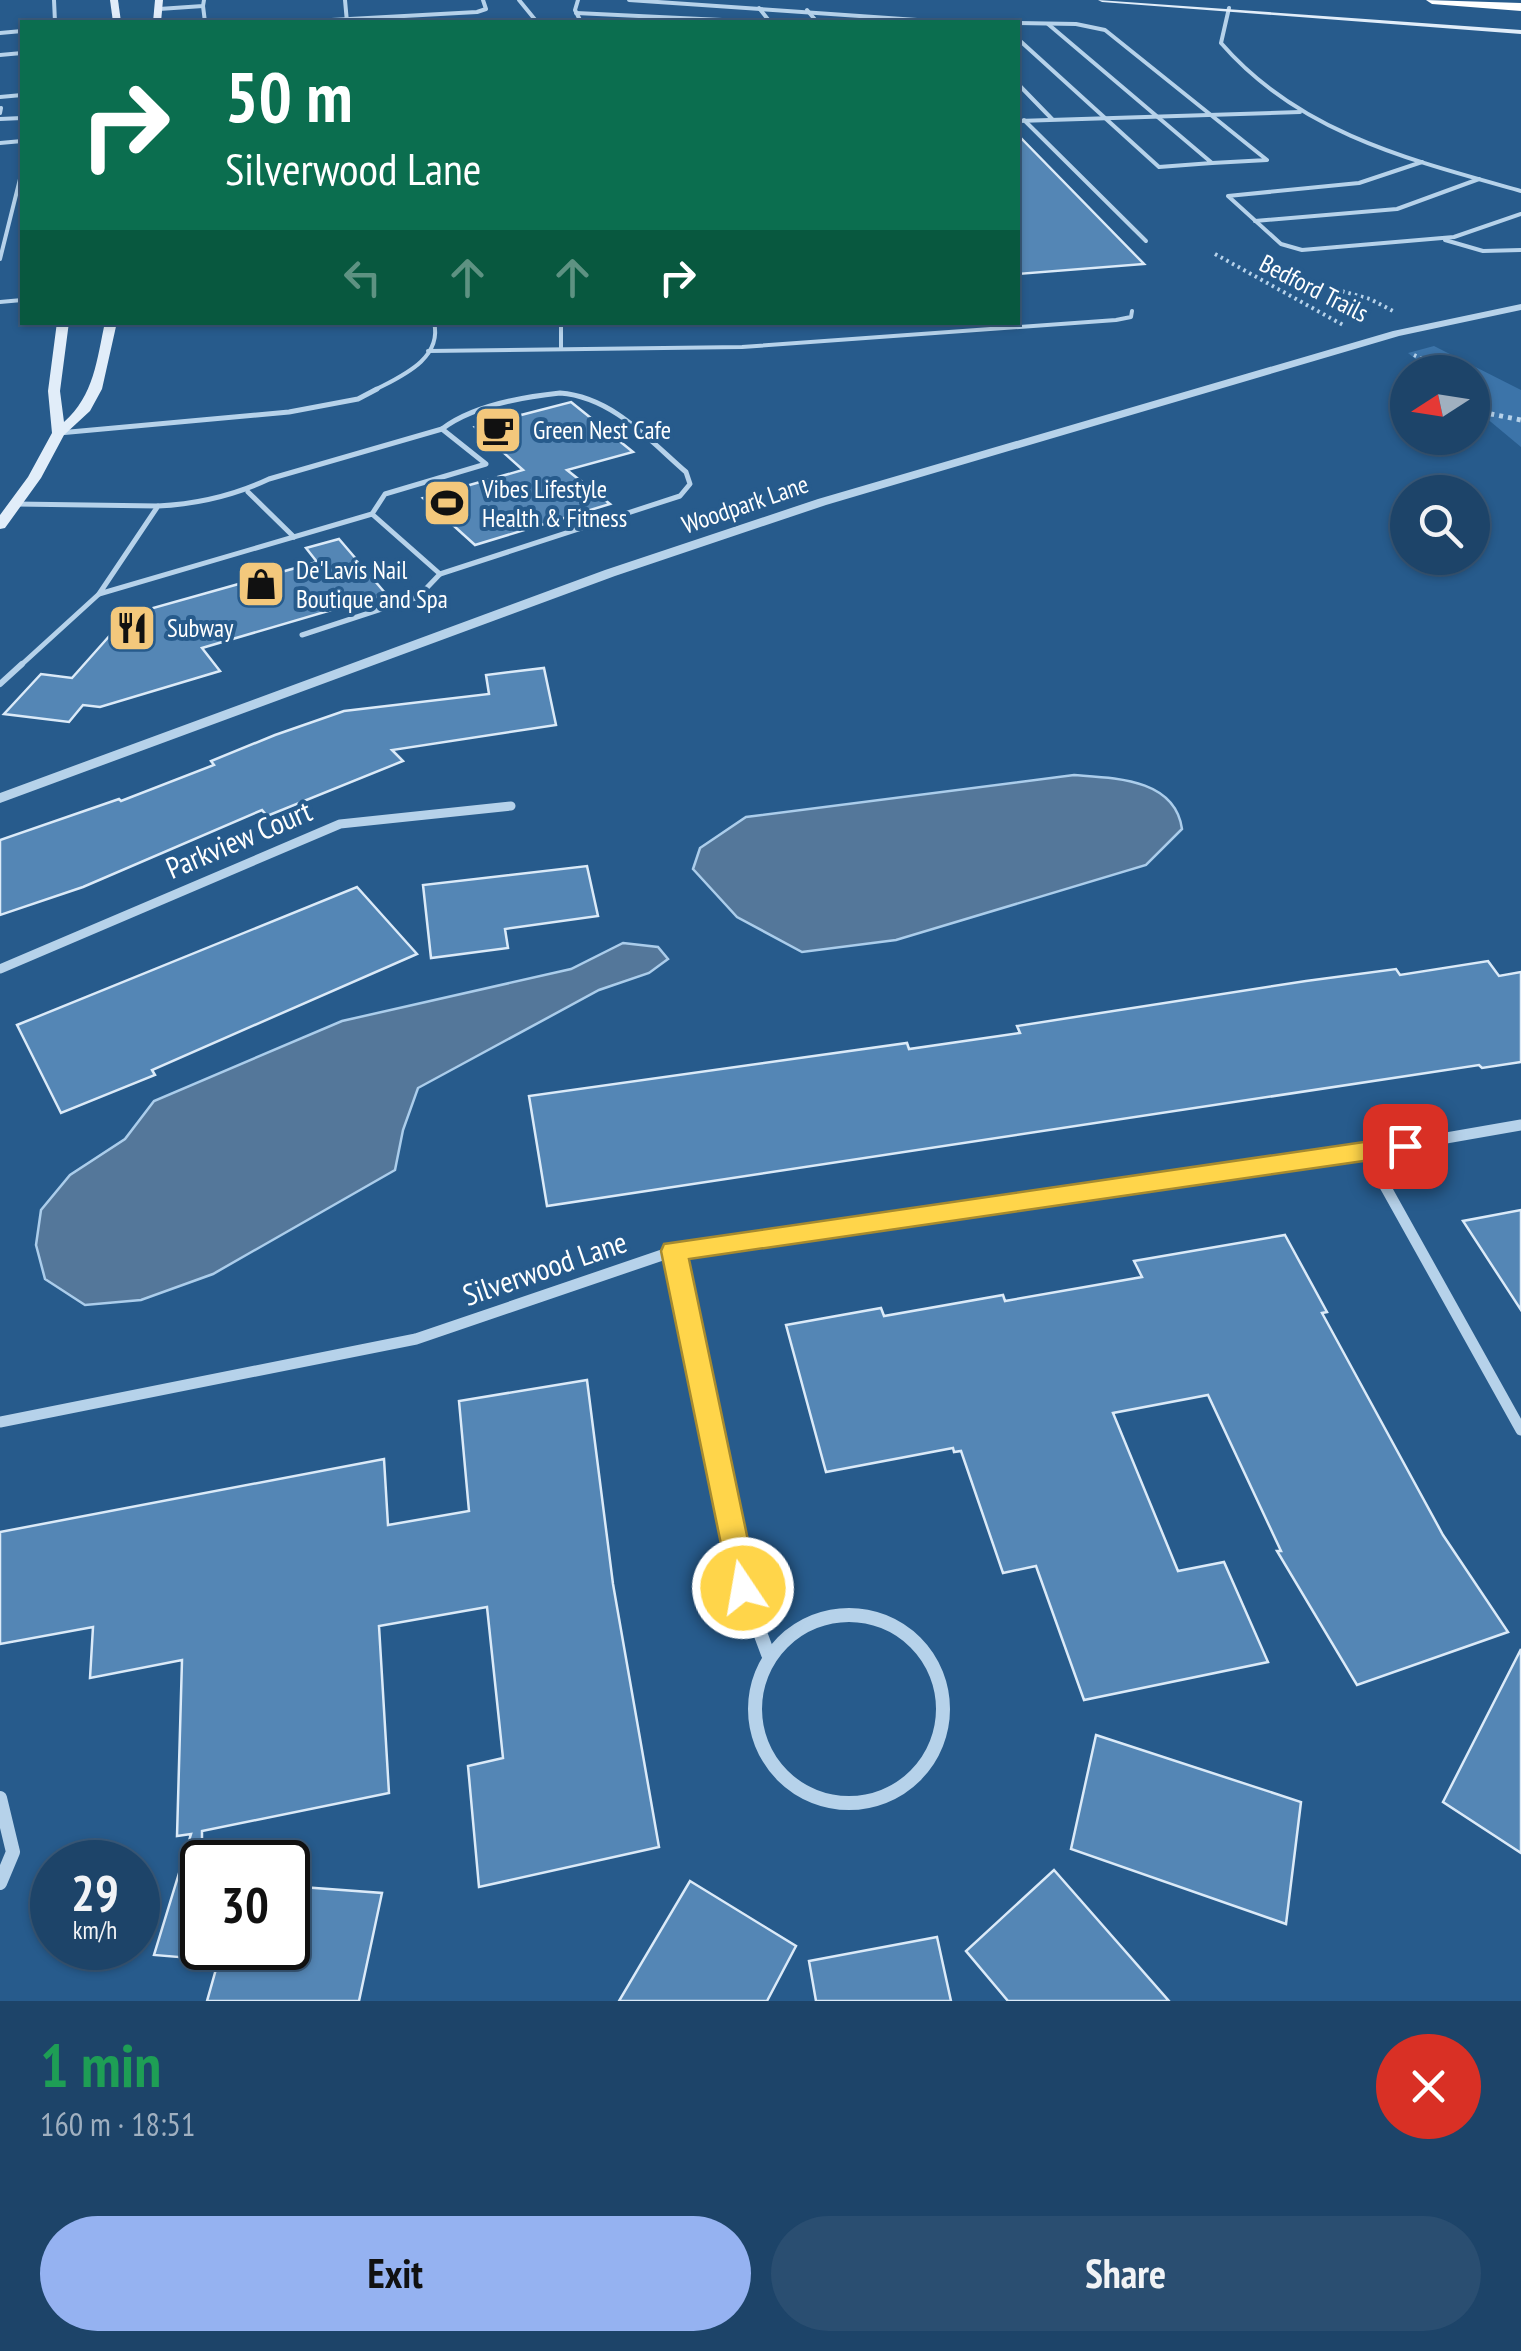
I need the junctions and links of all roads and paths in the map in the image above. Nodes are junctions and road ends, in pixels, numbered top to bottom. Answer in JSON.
{"nodes":[{"id":1,"x":483,"y":0,"type":"edge"},
{"id":2,"x":519,"y":0,"type":"edge"},
{"id":3,"x":578,"y":0,"type":"edge"},
{"id":4,"x":629,"y":0,"type":"edge"},
{"id":5,"x":1102,"y":0,"type":"edge"},
{"id":6,"x":1432,"y":0,"type":"edge"},
{"id":7,"x":1477,"y":0,"type":"edge"},
{"id":8,"x":203,"y":3,"type":"edge"},
{"id":9,"x":158,"y":4,"type":"edge"},
{"id":10,"x":716,"y":5,"type":"junction"},
{"id":11,"x":1521,"y":6,"type":"edge"},
{"id":12,"x":759,"y":8,"type":"junction"},
{"id":13,"x":1230,"y":8,"type":"junction"},
{"id":14,"x":807,"y":10,"type":"junction"},
{"id":15,"x":576,"y":13,"type":"junction"},
{"id":16,"x":854,"y":13,"type":"junction"},
{"id":17,"x":361,"y":20,"type":"edge"},
{"id":18,"x":534,"y":20,"type":"edge"},
{"id":19,"x":580,"y":20,"type":"edge"},
{"id":20,"x":690,"y":20,"type":"edge"},
{"id":21,"x":721,"y":20,"type":"edge"},
{"id":22,"x":768,"y":20,"type":"edge"},
{"id":23,"x":815,"y":20,"type":"edge"},
{"id":24,"x":861,"y":20,"type":"edge"},
{"id":25,"x":907,"y":20,"type":"edge"},
{"id":26,"x":1020,"y":23,"type":"edge"},
{"id":27,"x":1048,"y":24,"type":"junction"},
{"id":28,"x":1521,"y":32,"type":"edge"},
{"id":29,"x":1020,"y":41,"type":"edge"},
{"id":30,"x":1020,"y":86,"type":"edge"},
{"id":31,"x":1300,"y":112,"type":"junction"},
{"id":32,"x":1100,"y":115,"type":"junction"},
{"id":33,"x":1215,"y":117,"type":"junction"},
{"id":34,"x":1052,"y":118,"type":"junction"},
{"id":35,"x":1160,"y":119,"type":"junction"},
{"id":36,"x":1021,"y":121,"type":"edge"},
{"id":37,"x":1422,"y":162,"type":"junction"},
{"id":38,"x":1212,"y":163,"type":"junction"},
{"id":39,"x":20,"y":178,"type":"edge"},
{"id":40,"x":1479,"y":179,"type":"junction"},
{"id":41,"x":1521,"y":192,"type":"edge"},
{"id":42,"x":1521,"y":214,"type":"edge"},
{"id":43,"x":1256,"y":221,"type":"junction"},
{"id":44,"x":1441,"y":239,"type":"junction"},
{"id":45,"x":1146,"y":241,"type":"dead end"},
{"id":46,"x":1302,"y":250,"type":"junction"},
{"id":47,"x":1521,"y":250,"type":"edge"},
{"id":48,"x":1215,"y":254,"type":"dead end"},
{"id":49,"x":0,"y":259,"type":"edge"},
{"id":50,"x":1521,"y":306,"type":"edge"},
{"id":51,"x":1132,"y":311,"type":"dead end"},
{"id":52,"x":63,"y":325,"type":"edge"},
{"id":53,"x":110,"y":325,"type":"edge"},
{"id":54,"x":435,"y":325,"type":"edge"},
{"id":55,"x":561,"y":325,"type":"edge"},
{"id":56,"x":1423,"y":327,"type":"junction"},
{"id":57,"x":1378,"y":338,"type":"junction"},
{"id":58,"x":562,"y":349,"type":"junction"},
{"id":59,"x":428,"y":351,"type":"junction"},
{"id":60,"x":1413,"y":355,"type":"edge"},
{"id":61,"x":1490,"y":412,"type":"edge"},
{"id":62,"x":1521,"y":420,"type":"edge"},
{"id":63,"x":442,"y":428,"type":"junction"},
{"id":64,"x":59,"y":433,"type":"junction"},
{"id":65,"x":248,"y":492,"type":"junction"},
{"id":66,"x":16,"y":504,"type":"junction"},
{"id":67,"x":158,"y":506,"type":"junction"},
{"id":68,"x":372,"y":514,"type":"junction"},
{"id":69,"x":0,"y":524,"type":"edge"},
{"id":70,"x":294,"y":536,"type":"junction"},
{"id":71,"x":440,"y":574,"type":"junction"},
{"id":72,"x":99,"y":594,"type":"junction"},
{"id":73,"x":302,"y":635,"type":"dead end"},
{"id":74,"x":0,"y":684,"type":"edge"},
{"id":75,"x":0,"y":798,"type":"edge"},
{"id":76,"x":510,"y":806,"type":"dead end"},
{"id":77,"x":0,"y":970,"type":"edge"},
{"id":78,"x":1521,"y":1125,"type":"edge"},
{"id":79,"x":1366,"y":1152,"type":"junction"},
{"id":80,"x":674,"y":1251,"type":"junction"},
{"id":81,"x":0,"y":1422,"type":"edge"},
{"id":82,"x":1521,"y":1430,"type":"edge"},
{"id":83,"x":768,"y":1654,"type":"junction"},
{"id":84,"x":0,"y":1798,"type":"edge"},
{"id":85,"x":0,"y":1883,"type":"edge"}],
"edges":[{"from":1,"to":17,"type":"lane"},
{"from":2,"to":18,"type":"lane"},
{"from":3,"to":15,"type":"lane"},
{"from":4,"to":10,"type":"lane"},
{"from":5,"to":13,"type":"main road"},
{"from":6,"to":11,"type":"highway"},
{"from":7,"to":11,"type":"highway"},
{"from":8,"to":9,"type":"lane"},
{"from":10,"to":12,"type":"lane"},
{"from":10,"to":21,"type":"lane"},
{"from":12,"to":14,"type":"lane"},
{"from":12,"to":22,"type":"lane"},
{"from":13,"to":28,"type":"main road"},
{"from":13,"to":31,"type":"lane"},
{"from":14,"to":16,"type":"lane"},
{"from":14,"to":23,"type":"lane"},
{"from":15,"to":19,"type":"lane"},
{"from":15,"to":20,"type":"lane"},
{"from":16,"to":24,"type":"lane"},
{"from":16,"to":25,"type":"lane"},
{"from":26,"to":27,"type":"lane"},
{"from":27,"to":33,"type":"lane"},
{"from":27,"to":35,"type":"lane"},
{"from":29,"to":32,"type":"lane"},
{"from":30,"to":34,"type":"lane"},
{"from":31,"to":33,"type":"lane"},
{"from":31,"to":37,"type":"lane"},
{"from":32,"to":34,"type":"lane"},
{"from":32,"to":35,"type":"lane"},
{"from":32,"to":38,"type":"lane"},
{"from":33,"to":35,"type":"lane"},
{"from":33,"to":38,"type":"lane"},
{"from":34,"to":36,"type":"lane"},
{"from":35,"to":38,"type":"lane"},
{"from":36,"to":45,"type":"lane"},
{"from":37,"to":40,"type":"lane"},
{"from":37,"to":43,"type":"lane"},
{"from":39,"to":49,"type":"lane"},
{"from":40,"to":41,"type":"lane"},
{"from":40,"to":43,"type":"lane"},
{"from":42,"to":44,"type":"lane"},
{"from":43,"to":46,"type":"lane"},
{"from":44,"to":46,"type":"lane"},
{"from":44,"to":47,"type":"lane"},
{"from":46,"to":56,"type":"path","name":"Bedford Trails"},
{"from":48,"to":57,"type":"path","name":"Bedford Trails"},
{"from":50,"to":56,"type":"street","name":"Woodpark Lane"},
{"from":51,"to":58,"type":"lane"},
{"from":52,"to":64,"type":"main road"},
{"from":53,"to":64,"type":"main road"},
{"from":54,"to":59,"type":"lane"},
{"from":55,"to":58,"type":"lane"},
{"from":56,"to":57,"type":"street","name":"Woodpark Lane"},
{"from":57,"to":60,"type":"path","name":"Bedford Trails"},
{"from":57,"to":75,"type":"street","name":"Woodpark Lane"},
{"from":58,"to":59,"type":"lane"},
{"from":59,"to":64,"type":"lane"},
{"from":61,"to":62,"type":"path"},
{"from":63,"to":65,"type":"lane"},
{"from":63,"to":68,"type":"lane"},
{"from":63,"to":71,"type":"lane"},
{"from":64,"to":66,"type":"main road"},
{"from":65,"to":67,"type":"lane"},
{"from":65,"to":70,"type":"lane"},
{"from":66,"to":67,"type":"lane"},
{"from":66,"to":69,"type":"main road"},
{"from":67,"to":72,"type":"lane"},
{"from":68,"to":70,"type":"lane"},
{"from":68,"to":71,"type":"lane"},
{"from":70,"to":72,"type":"lane"},
{"from":71,"to":73,"type":"lane"},
{"from":72,"to":74,"type":"lane"},
{"from":76,"to":77,"type":"street","name":"Parkview Court"},
{"from":78,"to":79,"type":"street","name":"Silverwood Lane"},
{"from":79,"to":80,"type":"street","name":"Silverwood Lane"},
{"from":79,"to":82,"type":"street"},
{"from":80,"to":81,"type":"street","name":"Silverwood Lane"},
{"from":80,"to":83,"type":"street"},
{"from":83,"to":83,"type":"street"},
{"from":84,"to":85,"type":"street"}]}
